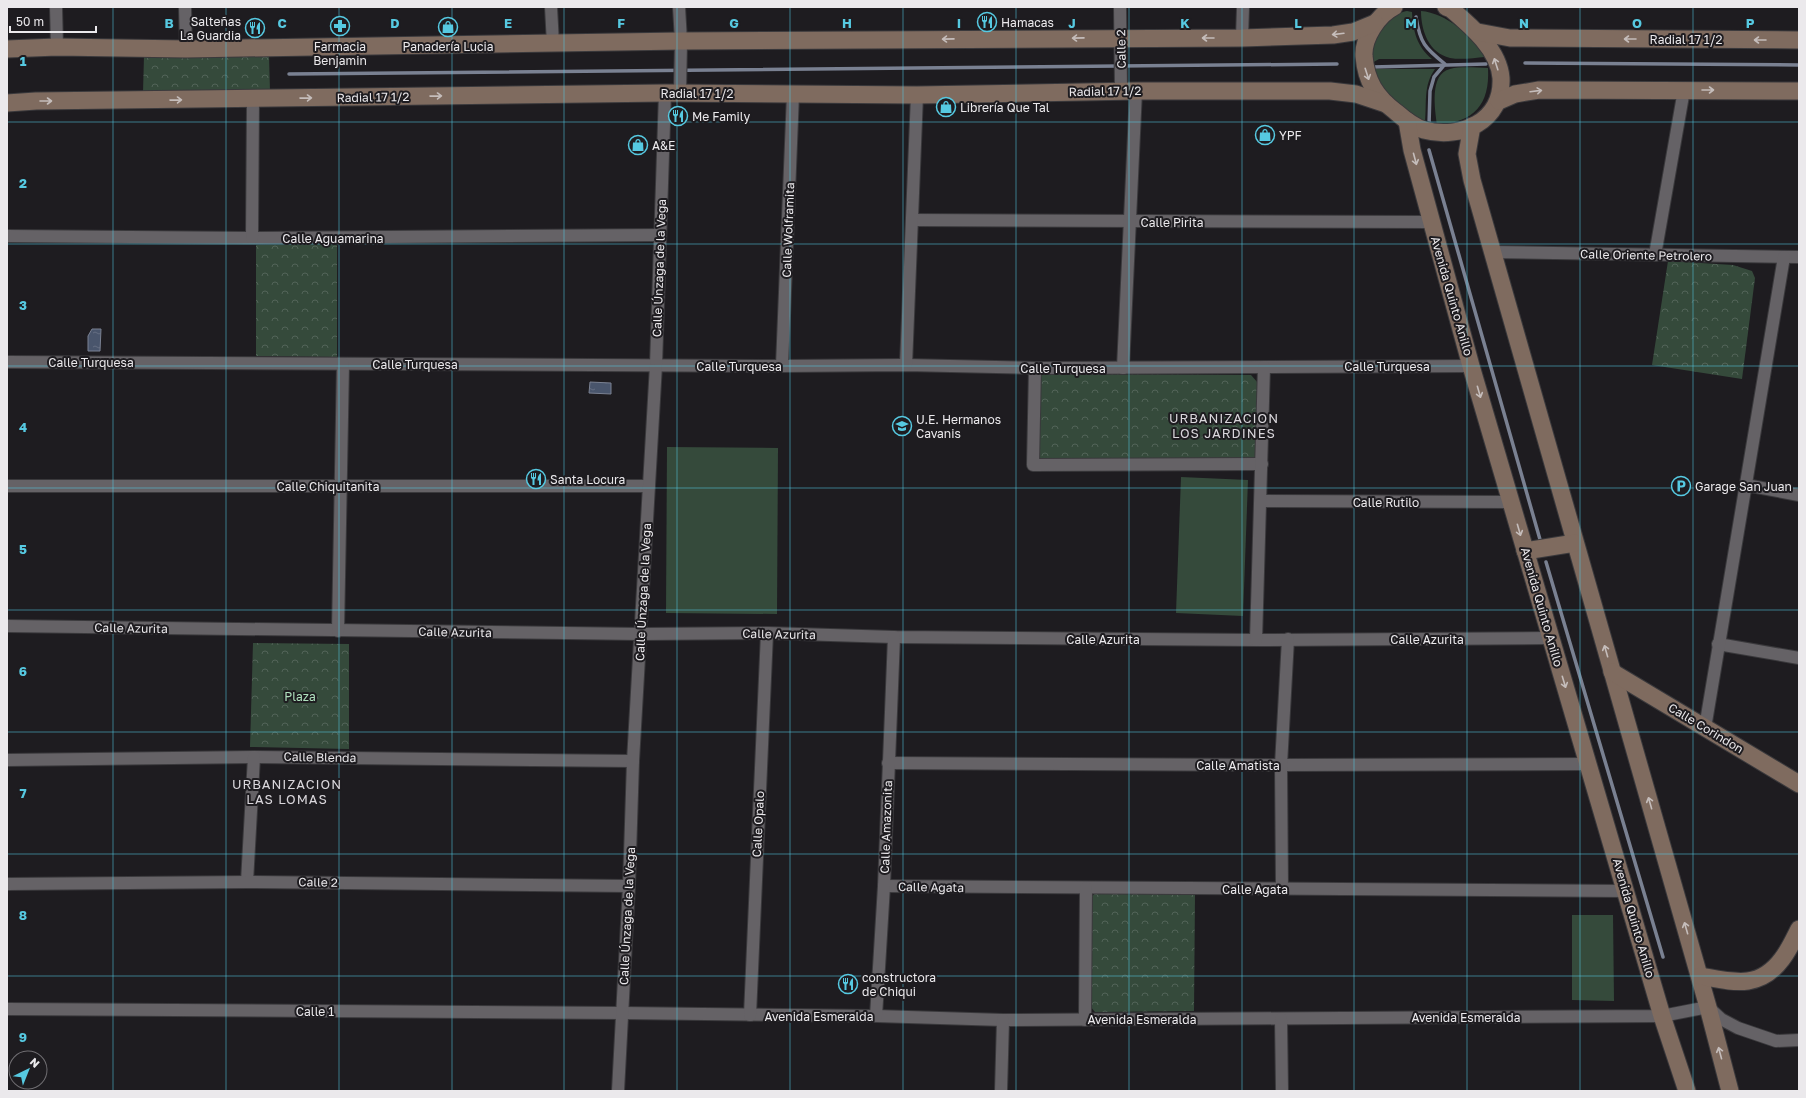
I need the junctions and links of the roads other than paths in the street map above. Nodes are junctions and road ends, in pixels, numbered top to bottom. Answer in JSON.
{"nodes":[{"id":1,"x":56,"y":7,"type":"edge"},
{"id":2,"x":185,"y":7,"type":"edge"},
{"id":3,"x":551,"y":7,"type":"edge"},
{"id":4,"x":679,"y":7,"type":"edge"},
{"id":5,"x":1120,"y":7,"type":"edge"},
{"id":6,"x":1243,"y":7,"type":"edge"},
{"id":7,"x":1393,"y":7,"type":"edge"},
{"id":8,"x":1449,"y":8,"type":"edge"},
{"id":9,"x":1375,"y":24,"type":"junction"},
{"id":10,"x":1478,"y":32,"type":"junction"},
{"id":11,"x":1242,"y":38,"type":"junction"},
{"id":12,"x":1799,"y":40,"type":"edge"},
{"id":13,"x":1121,"y":42,"type":"junction"},
{"id":14,"x":553,"y":44,"type":"junction"},
{"id":15,"x":681,"y":46,"type":"junction"},
{"id":16,"x":57,"y":47,"type":"junction"},
{"id":17,"x":7,"y":49,"type":"edge"},
{"id":18,"x":186,"y":49,"type":"junction"},
{"id":19,"x":1126,"y":87,"type":"junction"},
{"id":20,"x":675,"y":90,"type":"junction"},
{"id":21,"x":1684,"y":90,"type":"junction"},
{"id":22,"x":1799,"y":91,"type":"edge"},
{"id":23,"x":793,"y":94,"type":"junction"},
{"id":24,"x":917,"y":95,"type":"junction"},
{"id":25,"x":252,"y":99,"type":"junction"},
{"id":26,"x":1499,"y":101,"type":"junction"},
{"id":27,"x":7,"y":104,"type":"edge"},
{"id":28,"x":1386,"y":104,"type":"junction"},
{"id":29,"x":1407,"y":121,"type":"junction"},
{"id":30,"x":1472,"y":126,"type":"junction"},
{"id":31,"x":912,"y":220,"type":"junction"},
{"id":32,"x":1130,"y":222,"type":"junction"},
{"id":33,"x":1432,"y":222,"type":"junction"},
{"id":34,"x":660,"y":235,"type":"junction"},
{"id":35,"x":7,"y":236,"type":"edge"},
{"id":36,"x":252,"y":238,"type":"junction"},
{"id":37,"x":1492,"y":252,"type":"junction"},
{"id":38,"x":1655,"y":255,"type":"junction"},
{"id":39,"x":1784,"y":257,"type":"junction"},
{"id":40,"x":1799,"y":257,"type":"edge"},
{"id":41,"x":7,"y":362,"type":"edge"},
{"id":42,"x":343,"y":364,"type":"junction"},
{"id":43,"x":906,"y":365,"type":"junction"},
{"id":44,"x":656,"y":366,"type":"junction"},
{"id":45,"x":782,"y":366,"type":"junction"},
{"id":46,"x":1264,"y":366,"type":"junction"},
{"id":47,"x":1471,"y":366,"type":"junction"},
{"id":48,"x":1035,"y":368,"type":"junction"},
{"id":49,"x":1123,"y":368,"type":"junction"},
{"id":50,"x":1262,"y":464,"type":"junction"},
{"id":51,"x":1746,"y":485,"type":"junction"},
{"id":52,"x":7,"y":486,"type":"edge"},
{"id":53,"x":341,"y":486,"type":"junction"},
{"id":54,"x":649,"y":486,"type":"junction"},
{"id":55,"x":1799,"y":495,"type":"edge"},
{"id":56,"x":1261,"y":502,"type":"junction"},
{"id":57,"x":1511,"y":502,"type":"junction"},
{"id":58,"x":1575,"y":543,"type":"junction"},
{"id":59,"x":1525,"y":551,"type":"junction"},
{"id":60,"x":7,"y":626,"type":"edge"},
{"id":61,"x":338,"y":631,"type":"junction"},
{"id":62,"x":767,"y":633,"type":"junction"},
{"id":63,"x":641,"y":634,"type":"junction"},
{"id":64,"x":894,"y":637,"type":"junction"},
{"id":65,"x":1550,"y":638,"type":"junction"},
{"id":66,"x":1288,"y":639,"type":"junction"},
{"id":67,"x":1256,"y":640,"type":"junction"},
{"id":68,"x":1718,"y":644,"type":"junction"},
{"id":69,"x":1799,"y":658,"type":"edge"},
{"id":70,"x":1612,"y":672,"type":"junction"},
{"id":71,"x":1705,"y":728,"type":"junction"},
{"id":72,"x":254,"y":757,"type":"junction"},
{"id":73,"x":7,"y":760,"type":"edge"},
{"id":74,"x":633,"y":761,"type":"junction"},
{"id":75,"x":888,"y":763,"type":"junction"},
{"id":76,"x":1588,"y":764,"type":"junction"},
{"id":77,"x":1281,"y":765,"type":"junction"},
{"id":78,"x":1799,"y":784,"type":"edge"},
{"id":79,"x":247,"y":882,"type":"junction"},
{"id":80,"x":7,"y":884,"type":"edge"},
{"id":81,"x":629,"y":886,"type":"junction"},
{"id":82,"x":884,"y":886,"type":"junction"},
{"id":83,"x":1086,"y":888,"type":"junction"},
{"id":84,"x":1282,"y":889,"type":"junction"},
{"id":85,"x":1626,"y":890,"type":"junction"},
{"id":86,"x":1799,"y":929,"type":"edge"},
{"id":87,"x":1700,"y":976,"type":"junction"},
{"id":88,"x":1708,"y":1007,"type":"junction"},
{"id":89,"x":7,"y":1009,"type":"edge"},
{"id":90,"x":623,"y":1013,"type":"junction"},
{"id":91,"x":750,"y":1016,"type":"junction"},
{"id":92,"x":876,"y":1016,"type":"junction"},
{"id":93,"x":1662,"y":1016,"type":"junction"},
{"id":94,"x":1281,"y":1018,"type":"junction"},
{"id":95,"x":1003,"y":1020,"type":"junction"},
{"id":96,"x":1085,"y":1020,"type":"junction"},
{"id":97,"x":1799,"y":1040,"type":"edge"},
{"id":98,"x":618,"y":1091,"type":"edge"},
{"id":99,"x":1001,"y":1091,"type":"edge"},
{"id":100,"x":1282,"y":1091,"type":"edge"},
{"id":101,"x":1687,"y":1091,"type":"edge"},
{"id":102,"x":1730,"y":1091,"type":"edge"}],
"edges":[{"from":1,"to":16,"type":"street"},
{"from":2,"to":18,"type":"street"},
{"from":3,"to":14,"type":"street"},
{"from":4,"to":15,"type":"street","name":"Calle Únzaga de la Vega"},
{"from":5,"to":13,"type":"street","name":"Calle 2"},
{"from":6,"to":11,"type":"street"},
{"from":7,"to":9,"type":"main road"},
{"from":8,"to":10,"type":"main road"},
{"from":9,"to":11,"type":"main road","one_way":true},
{"from":9,"to":28,"type":"main road","one_way":true},
{"from":12,"to":10,"type":"main road","name":"Radial 17 1/2","one_way":true},
{"from":26,"to":10,"type":"main road","one_way":true},
{"from":11,"to":13,"type":"main road","one_way":true},
{"from":13,"to":15,"type":"main road","one_way":true},
{"from":13,"to":19,"type":"street","name":"Calle 2"},
{"from":14,"to":15,"type":"main road"},
{"from":14,"to":18,"type":"main road"},
{"from":15,"to":20,"type":"street","name":"Calle Únzaga de la Vega"},
{"from":16,"to":17,"type":"main road"},
{"from":16,"to":18,"type":"main road"},
{"from":19,"to":24,"type":"main road","name":"Radial 17 1/2"},
{"from":19,"to":28,"type":"main road","name":"Radial 17 1/2"},
{"from":19,"to":32,"type":"street","name":"Calle 2"},
{"from":20,"to":23,"type":"main road","name":"Radial 17 1/2"},
{"from":25,"to":20,"type":"main road","name":"Radial 17 1/2","one_way":true},
{"from":20,"to":34,"type":"street","name":"Calle Únzaga de la Vega"},
{"from":21,"to":22,"type":"main road","one_way":true},
{"from":26,"to":21,"type":"main road","one_way":true},
{"from":21,"to":38,"type":"street"},
{"from":23,"to":24,"type":"main road","name":"Radial 17 1/2"},
{"from":23,"to":45,"type":"street","name":"Calle Wolframita"},
{"from":24,"to":31,"type":"street"},
{"from":27,"to":25,"type":"main road","name":"Radial 17 1/2","one_way":true},
{"from":25,"to":36,"type":"street"},
{"from":26,"to":30,"type":"main road"},
{"from":28,"to":29,"type":"main road"},
{"from":29,"to":30,"type":"main road"},
{"from":29,"to":33,"type":"main road","name":"Avenida Quinto Anillo","one_way":true},
{"from":30,"to":37,"type":"main road"},
{"from":31,"to":32,"type":"street","name":"Calle Pirita"},
{"from":31,"to":43,"type":"street"},
{"from":32,"to":33,"type":"street","name":"Calle Pirita"},
{"from":32,"to":49,"type":"street","name":"Calle 2"},
{"from":33,"to":47,"type":"main road","name":"Avenida Quinto Anillo"},
{"from":34,"to":36,"type":"street","name":"Calle Aguamarina"},
{"from":34,"to":44,"type":"street","name":"Calle Únzaga de la Vega"},
{"from":35,"to":36,"type":"street","name":"Calle Aguamarina"},
{"from":37,"to":38,"type":"street","name":"Calle Oriente Petrolero"},
{"from":37,"to":58,"type":"main road"},
{"from":38,"to":39,"type":"street","name":"Calle Oriente Petrolero"},
{"from":39,"to":40,"type":"street","name":"Calle Oriente Petrolero"},
{"from":39,"to":51,"type":"street"},
{"from":41,"to":42,"type":"street","name":"Calle Turquesa"},
{"from":42,"to":44,"type":"street","name":"Calle Turquesa"},
{"from":42,"to":53,"type":"street"},
{"from":43,"to":45,"type":"street","name":"Calle Turquesa"},
{"from":43,"to":48,"type":"street","name":"Calle Turquesa"},
{"from":44,"to":45,"type":"street","name":"Calle Turquesa"},
{"from":44,"to":54,"type":"street","name":"Calle Únzaga de la Vega"},
{"from":46,"to":47,"type":"street","name":"Calle Turquesa"},
{"from":46,"to":49,"type":"street","name":"Calle Turquesa"},
{"from":46,"to":50,"type":"street"},
{"from":47,"to":57,"type":"main road","name":"Avenida Quinto Anillo","one_way":true},
{"from":48,"to":49,"type":"street","name":"Calle Turquesa"},
{"from":48,"to":50,"type":"street"},
{"from":50,"to":56,"type":"street"},
{"from":51,"to":55,"type":"street"},
{"from":51,"to":68,"type":"street"},
{"from":52,"to":53,"type":"street","name":"Calle Chiquitanita"},
{"from":53,"to":54,"type":"street","name":"Calle Chiquitanita"},
{"from":53,"to":61,"type":"street"},
{"from":54,"to":63,"type":"street","name":"Calle Únzaga de la Vega"},
{"from":56,"to":57,"type":"street","name":"Calle Rutilo"},
{"from":56,"to":67,"type":"street"},
{"from":57,"to":59,"type":"main road","name":"Avenida Quinto Anillo","one_way":true},
{"from":58,"to":59,"type":"main road"},
{"from":70,"to":58,"type":"main road","one_way":true},
{"from":59,"to":65,"type":"main road","name":"Avenida Quinto Anillo"},
{"from":60,"to":61,"type":"street","name":"Calle Azurita"},
{"from":61,"to":63,"type":"street","name":"Calle Azurita"},
{"from":62,"to":63,"type":"street","name":"Calle Azurita"},
{"from":62,"to":64,"type":"street","name":"Calle Azurita"},
{"from":62,"to":91,"type":"street","name":"Calle Opalo"},
{"from":63,"to":74,"type":"street","name":"Calle Únzaga de la Vega"},
{"from":64,"to":67,"type":"street","name":"Calle Azurita"},
{"from":64,"to":75,"type":"street","name":"Calle Amazonita"},
{"from":65,"to":66,"type":"street","name":"Calle Azurita"},
{"from":65,"to":76,"type":"main road","name":"Avenida Quinto Anillo","one_way":true},
{"from":66,"to":67,"type":"street","name":"Calle Azurita"},
{"from":66,"to":77,"type":"street"},
{"from":68,"to":69,"type":"street"},
{"from":68,"to":71,"type":"street"},
{"from":70,"to":71,"type":"main road","name":"Calle Corindon"},
{"from":87,"to":70,"type":"main road","one_way":true},
{"from":71,"to":78,"type":"main road","name":"Calle Corindon"},
{"from":72,"to":73,"type":"street","name":"Calle Blenda"},
{"from":72,"to":74,"type":"street","name":"Calle Blenda"},
{"from":72,"to":79,"type":"street"},
{"from":74,"to":81,"type":"street","name":"Calle Únzaga de la Vega"},
{"from":75,"to":77,"type":"street","name":"Calle Amatista"},
{"from":75,"to":82,"type":"street","name":"Calle Amazonita"},
{"from":76,"to":77,"type":"street","name":"Calle Amatista"},
{"from":76,"to":85,"type":"main road","name":"Avenida Quinto Anillo"},
{"from":77,"to":84,"type":"street"},
{"from":79,"to":80,"type":"street","name":"Calle 2"},
{"from":79,"to":81,"type":"street","name":"Calle 2"},
{"from":81,"to":90,"type":"street","name":"Calle Únzaga de la Vega"},
{"from":82,"to":83,"type":"street","name":"Calle Agata"},
{"from":82,"to":92,"type":"street","name":"Calle Amazonita"},
{"from":83,"to":84,"type":"street","name":"Calle Agata"},
{"from":83,"to":96,"type":"street"},
{"from":84,"to":85,"type":"street","name":"Calle Agata"},
{"from":85,"to":93,"type":"main road","name":"Avenida Quinto Anillo"},
{"from":86,"to":87,"type":"main road"},
{"from":87,"to":88,"type":"main road"},
{"from":88,"to":93,"type":"street","name":"Avenida Esmeralda"},
{"from":88,"to":97,"type":"street"},
{"from":102,"to":88,"type":"main road","one_way":true},
{"from":89,"to":90,"type":"street","name":"Calle 1"},
{"from":90,"to":91,"type":"street","name":"Avenida Esmeralda"},
{"from":90,"to":98,"type":"street","name":"Calle Únzaga de la Vega"},
{"from":91,"to":92,"type":"street","name":"Avenida Esmeralda"},
{"from":92,"to":95,"type":"street","name":"Avenida Esmeralda"},
{"from":93,"to":94,"type":"street","name":"Avenida Esmeralda"},
{"from":93,"to":101,"type":"main road","name":"Avenida Quinto Anillo"},
{"from":94,"to":96,"type":"street","name":"Avenida Esmeralda"},
{"from":94,"to":100,"type":"street"},
{"from":95,"to":96,"type":"street","name":"Avenida Esmeralda"},
{"from":95,"to":99,"type":"street"}]}
